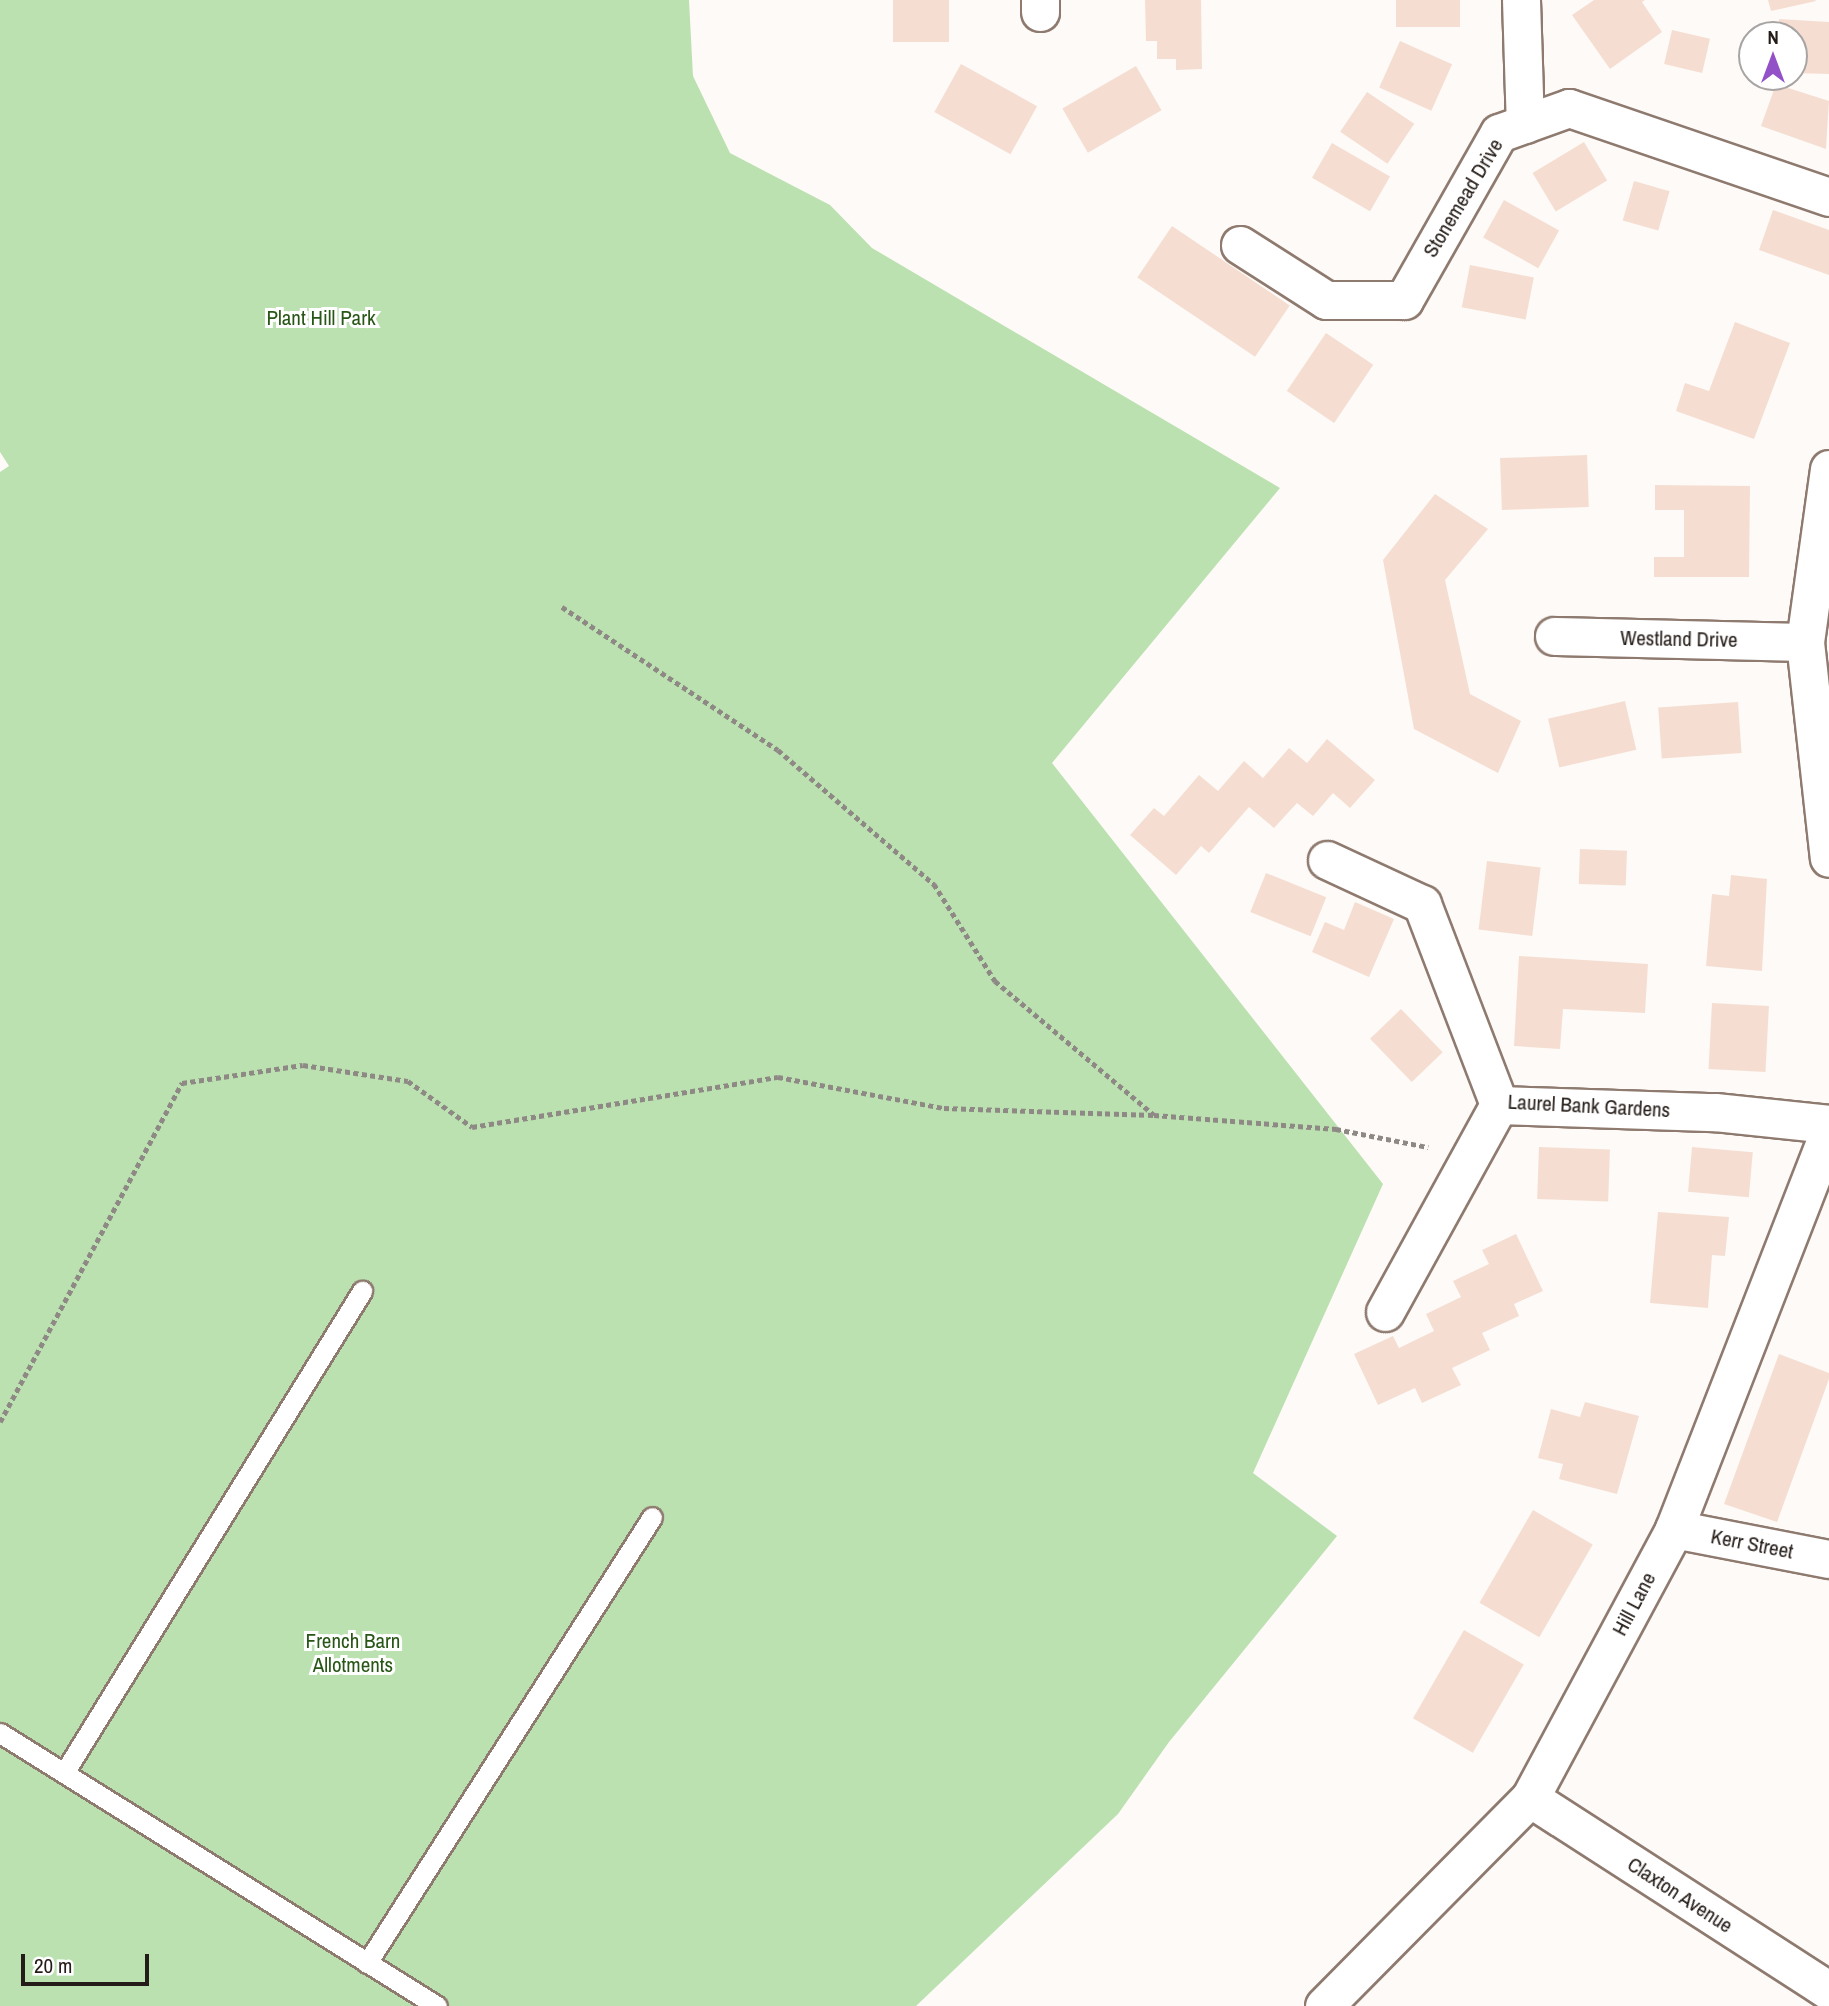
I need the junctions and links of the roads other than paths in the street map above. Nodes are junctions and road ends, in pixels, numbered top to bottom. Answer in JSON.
{"nodes":[{"id":1,"x":1521,"y":0,"type":"edge"},
{"id":2,"x":1525,"y":124,"type":"junction"},
{"id":3,"x":1829,"y":197,"type":"edge"},
{"id":4,"x":1240,"y":245,"type":"dead end"},
{"id":5,"x":1829,"y":469,"type":"edge"},
{"id":6,"x":1554,"y":636,"type":"dead end"},
{"id":7,"x":1805,"y":642,"type":"junction"},
{"id":8,"x":1829,"y":859,"type":"edge"},
{"id":9,"x":1327,"y":860,"type":"dead end"},
{"id":10,"x":1499,"y":1105,"type":"junction"},
{"id":11,"x":1829,"y":1124,"type":"edge"},
{"id":12,"x":1829,"y":1131,"type":"edge"},
{"id":13,"x":362,"y":1291,"type":"dead end"},
{"id":14,"x":1385,"y":1312,"type":"dead end"},
{"id":15,"x":652,"y":1517,"type":"dead end"},
{"id":16,"x":1674,"y":1529,"type":"junction"},
{"id":17,"x":1829,"y":1559,"type":"edge"},
{"id":18,"x":0,"y":1733,"type":"edge"},
{"id":19,"x":64,"y":1773,"type":"junction"},
{"id":20,"x":1530,"y":1798,"type":"junction"},
{"id":21,"x":367,"y":1963,"type":"junction"},
{"id":22,"x":1829,"y":1992,"type":"edge"},
{"id":23,"x":437,"y":2006,"type":"edge"},
{"id":24,"x":1324,"y":2006,"type":"edge"}],
"edges":[{"from":1,"to":2,"type":"street"},
{"from":2,"to":3,"type":"street","name":"Stonemead Drive"},
{"from":2,"to":4,"type":"street","name":"Stonemead Drive"},
{"from":5,"to":7,"type":"street"},
{"from":6,"to":7,"type":"street","name":"Westland Drive"},
{"from":7,"to":8,"type":"street"},
{"from":9,"to":10,"type":"street","name":"Laurel Bank Gardens"},
{"from":10,"to":11,"type":"street","name":"Laurel Bank Gardens"},
{"from":10,"to":14,"type":"street"},
{"from":12,"to":16,"type":"street","name":"Hill Lane"},
{"from":13,"to":19,"type":"lane"},
{"from":15,"to":21,"type":"lane"},
{"from":16,"to":17,"type":"street","name":"Kerr Street"},
{"from":16,"to":20,"type":"street","name":"Hill Lane"},
{"from":18,"to":19,"type":"lane"},
{"from":19,"to":21,"type":"lane"},
{"from":20,"to":22,"type":"street","name":"Claxton Avenue"},
{"from":20,"to":24,"type":"street","name":"Hill Lane"},
{"from":21,"to":23,"type":"lane"}]}
